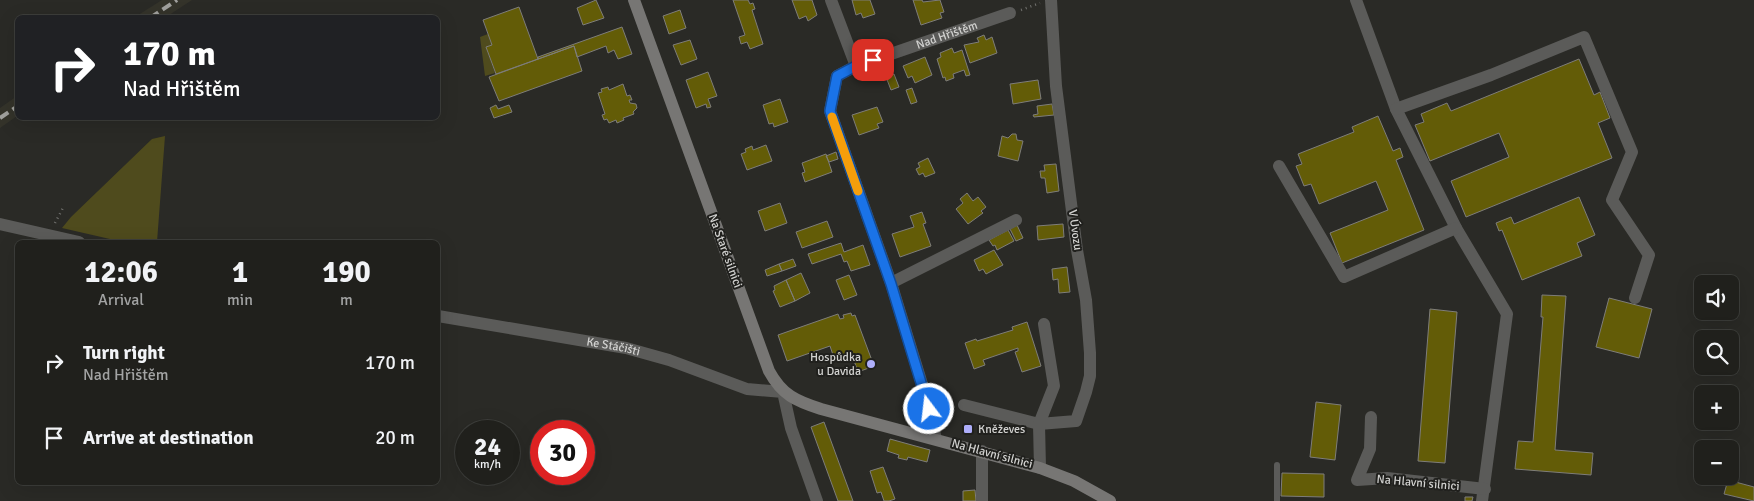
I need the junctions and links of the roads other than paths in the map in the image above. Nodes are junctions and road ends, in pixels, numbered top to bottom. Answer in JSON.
{"nodes":[{"id":1,"x":634,"y":0,"type":"edge"},
{"id":2,"x":831,"y":0,"type":"edge"},
{"id":3,"x":1356,"y":0,"type":"edge"},
{"id":4,"x":1046,"y":1,"type":"edge"},
{"id":5,"x":1010,"y":13,"type":"road end"},
{"id":6,"x":856,"y":66,"type":"junction"},
{"id":7,"x":1396,"y":109,"type":"junction"},
{"id":8,"x":1279,"y":166,"type":"dead end"},
{"id":9,"x":1016,"y":220,"type":"dead end"},
{"id":10,"x":0,"y":224,"type":"edge"},
{"id":11,"x":1456,"y":228,"type":"junction"},
{"id":12,"x":69,"y":240,"type":"edge"},
{"id":13,"x":891,"y":284,"type":"junction"},
{"id":14,"x":1635,"y":298,"type":"dead end"},
{"id":15,"x":440,"y":316,"type":"edge"},
{"id":16,"x":1044,"y":324,"type":"dead end"},
{"id":17,"x":783,"y":392,"type":"junction"},
{"id":18,"x":964,"y":405,"type":"dead end"},
{"id":19,"x":1371,"y":417,"type":"dead end"},
{"id":20,"x":1039,"y":424,"type":"junction"},
{"id":21,"x":936,"y":439,"type":"junction"},
{"id":22,"x":982,"y":451,"type":"junction"},
{"id":23,"x":1277,"y":465,"type":"dead end"},
{"id":24,"x":1040,"y":468,"type":"junction"},
{"id":25,"x":1484,"y":495,"type":"edge"},
{"id":26,"x":1105,"y":499,"type":"edge"},
{"id":27,"x":817,"y":501,"type":"edge"},
{"id":28,"x":982,"y":501,"type":"edge"},
{"id":29,"x":1277,"y":501,"type":"edge"}],
"edges":[{"from":1,"to":17,"type":"street","name":"Na Staré silnici"},
{"from":2,"to":6,"type":"street"},
{"from":3,"to":7,"type":"street"},
{"from":4,"to":20,"type":"street","name":"V Úvozu"},
{"from":5,"to":6,"type":"street","name":"Nad Hřištěm"},
{"from":6,"to":13,"type":"street","name":"Nad Hřištěm"},
{"from":7,"to":11,"type":"street"},
{"from":7,"to":14,"type":"street"},
{"from":8,"to":11,"type":"street"},
{"from":9,"to":13,"type":"street"},
{"from":10,"to":12,"type":"street"},
{"from":11,"to":25,"type":"street","name":"Na Hlavní silnici"},
{"from":13,"to":21,"type":"street","name":"Nad Hřištěm"},
{"from":15,"to":17,"type":"street","name":"Ke Stáčišti"},
{"from":16,"to":20,"type":"street"},
{"from":17,"to":21,"type":"street","name":"Na Hlavní silnici"},
{"from":17,"to":27,"type":"street","name":"Na Staré silnici"},
{"from":18,"to":20,"type":"street"},
{"from":19,"to":25,"type":"street","name":"Na Hlavní silnici"},
{"from":20,"to":24,"type":"street"},
{"from":21,"to":22,"type":"street","name":"Na Hlavní silnici"},
{"from":22,"to":24,"type":"street","name":"Na Hlavní silnici"},
{"from":22,"to":28,"type":"street"},
{"from":23,"to":29,"type":"lane"},
{"from":24,"to":26,"type":"street","name":"Na Hlavní silnici"}]}
